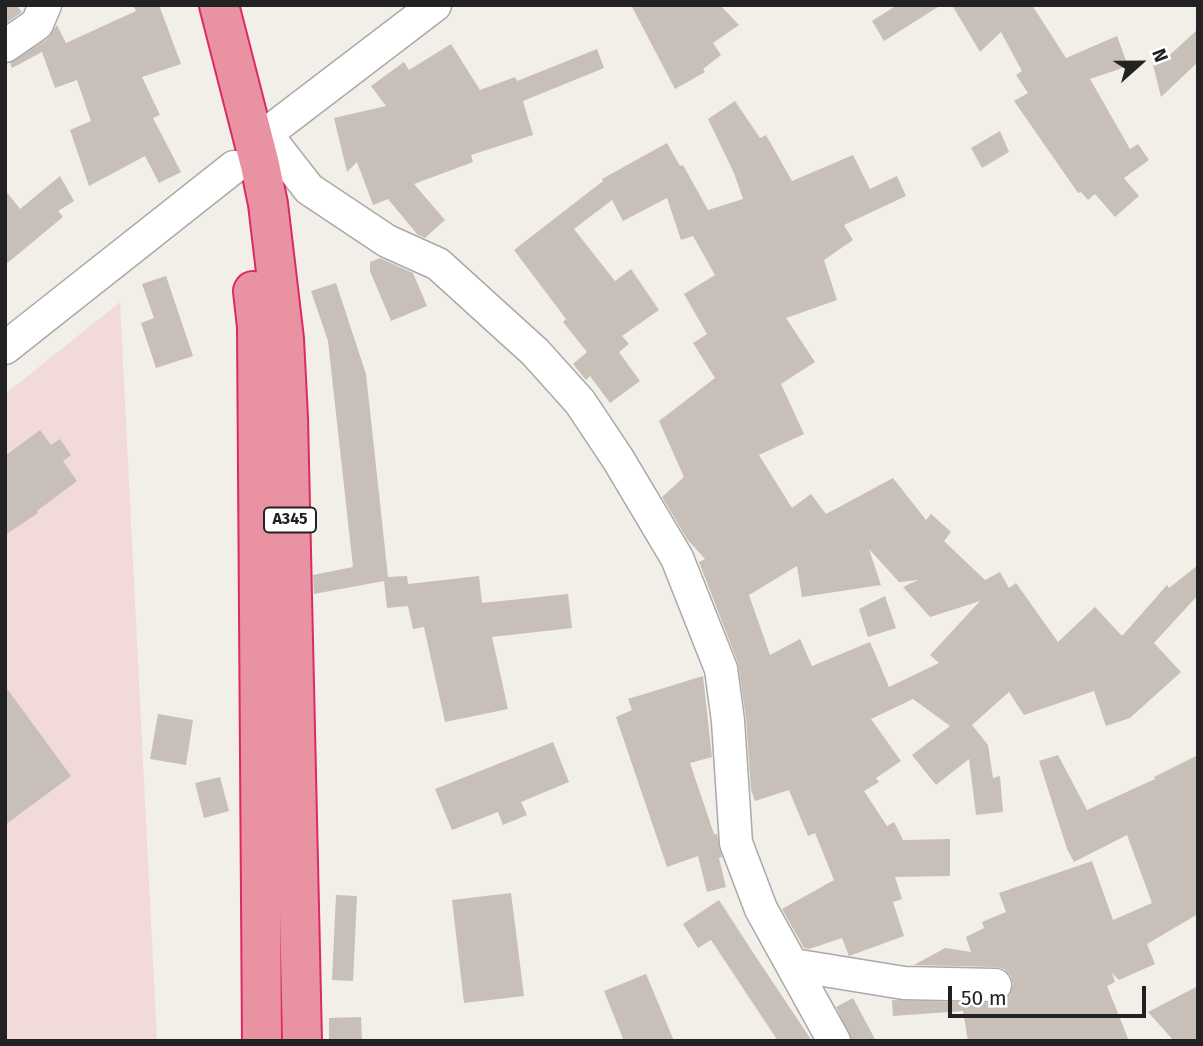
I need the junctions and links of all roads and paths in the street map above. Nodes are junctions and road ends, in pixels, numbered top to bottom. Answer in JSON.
{"nodes":[{"id":1,"x":45,"y":5,"type":"edge"},
{"id":2,"x":194,"y":5,"type":"edge"},
{"id":3,"x":219,"y":5,"type":"edge"},
{"id":4,"x":435,"y":5,"type":"edge"},
{"id":5,"x":5,"y":46,"type":"edge"},
{"id":6,"x":251,"y":146,"type":"junction"},
{"id":7,"x":5,"y":348,"type":"edge"},
{"id":8,"x":793,"y":965,"type":"junction"},
{"id":9,"x":995,"y":985,"type":"dead end"},
{"id":10,"x":262,"y":1041,"type":"edge"},
{"id":11,"x":302,"y":1041,"type":"edge"},
{"id":12,"x":834,"y":1041,"type":"edge"}],
"edges":[{"from":1,"to":5,"type":"street"},
{"from":2,"to":6,"type":"highway","number":"A345"},
{"from":3,"to":6,"type":"highway","number":"A345"},
{"from":4,"to":6,"type":"street"},
{"from":6,"to":7,"type":"street"},
{"from":6,"to":8,"type":"street"},
{"from":6,"to":10,"type":"highway","number":"A345"},
{"from":6,"to":11,"type":"highway","number":"A345"},
{"from":8,"to":9,"type":"street"},
{"from":8,"to":12,"type":"street"}]}
